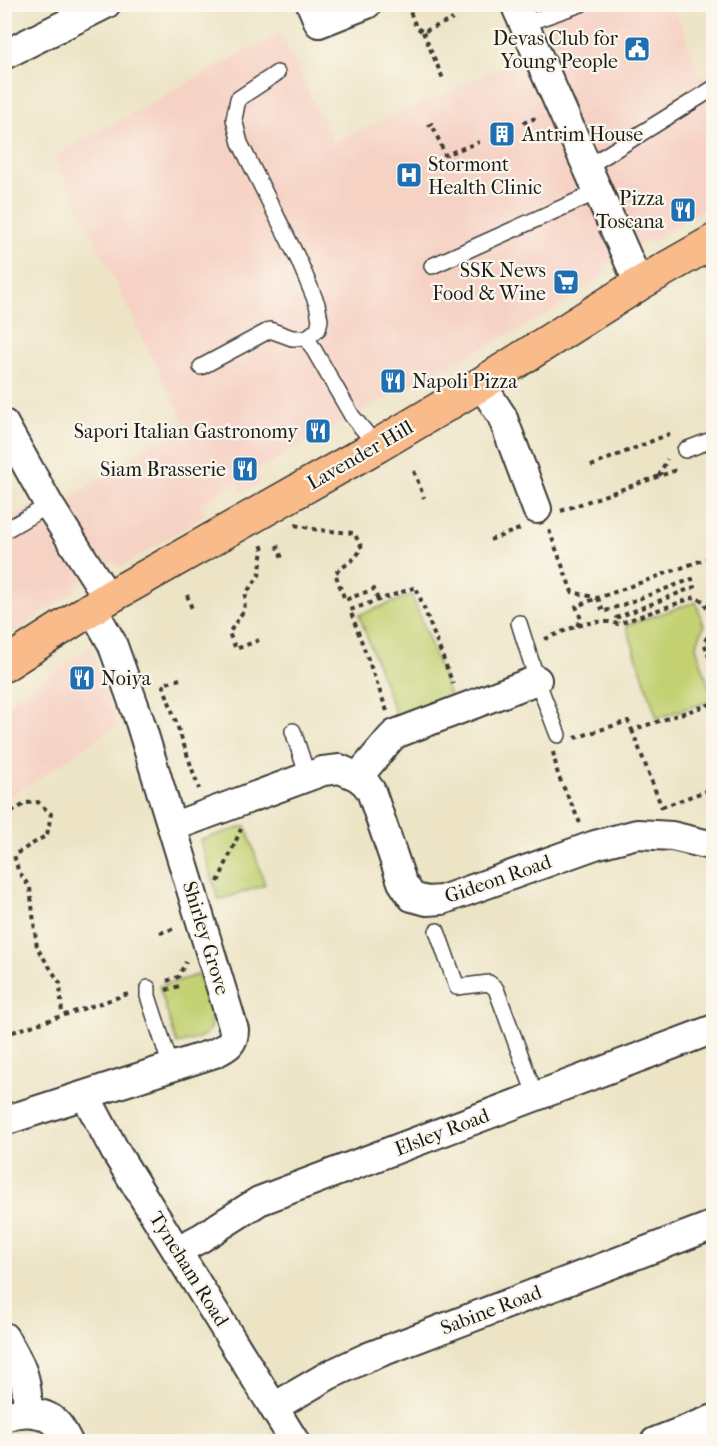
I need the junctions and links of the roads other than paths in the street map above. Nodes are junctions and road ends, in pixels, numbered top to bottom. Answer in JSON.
{"nodes":[{"id":1,"x":106,"y":4,"type":"edge"},
{"id":2,"x":311,"y":4,"type":"edge"},
{"id":3,"x":367,"y":4,"type":"edge"},
{"id":4,"x":581,"y":4,"type":"edge"},
{"id":5,"x":520,"y":14,"type":"edge"},
{"id":6,"x":4,"y":55,"type":"edge"},
{"id":7,"x":277,"y":73,"type":"dead end"},
{"id":8,"x":714,"y":88,"type":"edge"},
{"id":9,"x":592,"y":179,"type":"junction"},
{"id":10,"x":710,"y":250,"type":"edge"},
{"id":11,"x":432,"y":266,"type":"dead end"},
{"id":12,"x":639,"y":284,"type":"junction"},
{"id":13,"x":307,"y":338,"type":"junction"},
{"id":14,"x":201,"y":367,"type":"dead end"},
{"id":15,"x":481,"y":384,"type":"junction"},
{"id":16,"x":4,"y":424,"type":"edge"},
{"id":17,"x":714,"y":439,"type":"edge"},
{"id":18,"x":378,"y":446,"type":"junction"},
{"id":19,"x":685,"y":450,"type":"dead end"},
{"id":20,"x":49,"y":505,"type":"junction"},
{"id":21,"x":535,"y":518,"type":"road end"},
{"id":22,"x":4,"y":531,"type":"edge"},
{"id":23,"x":100,"y":603,"type":"junction"},
{"id":24,"x":519,"y":623,"type":"dead end"},
{"id":25,"x":4,"y":665,"type":"edge"},
{"id":26,"x":537,"y":680,"type":"junction"},
{"id":27,"x":293,"y":731,"type":"dead end"},
{"id":28,"x":559,"y":739,"type":"road end"},
{"id":29,"x":308,"y":777,"type":"junction"},
{"id":30,"x":358,"y":777,"type":"junction"},
{"id":31,"x":172,"y":827,"type":"junction"},
{"id":32,"x":714,"y":846,"type":"edge"},
{"id":33,"x":437,"y":931,"type":"dead end"},
{"id":34,"x":148,"y":988,"type":"road end"},
{"id":35,"x":714,"y":1029,"type":"edge"},
{"id":36,"x":171,"y":1067,"type":"junction"},
{"id":37,"x":88,"y":1095,"type":"junction"},
{"id":38,"x":536,"y":1096,"type":"junction"},
{"id":39,"x":4,"y":1122,"type":"edge"},
{"id":40,"x":714,"y":1225,"type":"edge"},
{"id":41,"x":178,"y":1250,"type":"junction"},
{"id":42,"x":4,"y":1337,"type":"edge"},
{"id":43,"x":274,"y":1407,"type":"junction"},
{"id":44,"x":16,"y":1415,"type":"edge"},
{"id":45,"x":714,"y":1419,"type":"edge"},
{"id":46,"x":69,"y":1442,"type":"edge"},
{"id":47,"x":295,"y":1442,"type":"edge"},
{"id":48,"x":655,"y":1442,"type":"edge"}],
"edges":[{"from":1,"to":6,"type":"street"},
{"from":2,"to":3,"type":"street"},
{"from":4,"to":5,"type":"lane"},
{"from":5,"to":9,"type":"street"},
{"from":7,"to":13,"type":"lane"},
{"from":8,"to":9,"type":"lane"},
{"from":9,"to":11,"type":"lane"},
{"from":9,"to":12,"type":"street"},
{"from":10,"to":12,"type":"main road","name":"Lavender Hill"},
{"from":12,"to":15,"type":"main road","name":"Lavender Hill"},
{"from":13,"to":14,"type":"lane"},
{"from":13,"to":18,"type":"lane"},
{"from":15,"to":18,"type":"main road","name":"Lavender Hill"},
{"from":15,"to":21,"type":"street"},
{"from":16,"to":20,"type":"street","name":"Shirley Grove"},
{"from":17,"to":19,"type":"lane"},
{"from":18,"to":23,"type":"main road","name":"Lavender Hill"},
{"from":20,"to":22,"type":"lane"},
{"from":20,"to":23,"type":"street","name":"Shirley Grove"},
{"from":23,"to":25,"type":"main road","name":"Lavender Hill"},
{"from":23,"to":31,"type":"street","name":"Shirley Grove"},
{"from":24,"to":26,"type":"lane"},
{"from":26,"to":28,"type":"lane"},
{"from":26,"to":30,"type":"street"},
{"from":27,"to":29,"type":"lane"},
{"from":29,"to":30,"type":"street"},
{"from":29,"to":31,"type":"street"},
{"from":30,"to":32,"type":"street","name":"Gideon Road"},
{"from":31,"to":36,"type":"street","name":"Shirley Grove"},
{"from":33,"to":38,"type":"lane"},
{"from":34,"to":36,"type":"lane"},
{"from":35,"to":38,"type":"street","name":"Elsley Road"},
{"from":36,"to":37,"type":"street","name":"Shirley Grove"},
{"from":37,"to":39,"type":"street","name":"Shirley Grove"},
{"from":37,"to":41,"type":"street","name":"Tyneham Road"},
{"from":38,"to":41,"type":"street","name":"Elsley Road"},
{"from":40,"to":43,"type":"street","name":"Sabine Road"},
{"from":41,"to":43,"type":"street","name":"Tyneham Road"},
{"from":42,"to":44,"type":"street"},
{"from":43,"to":47,"type":"street","name":"Tyneham Road"},
{"from":44,"to":46,"type":"street"},
{"from":45,"to":48,"type":"street"}]}
